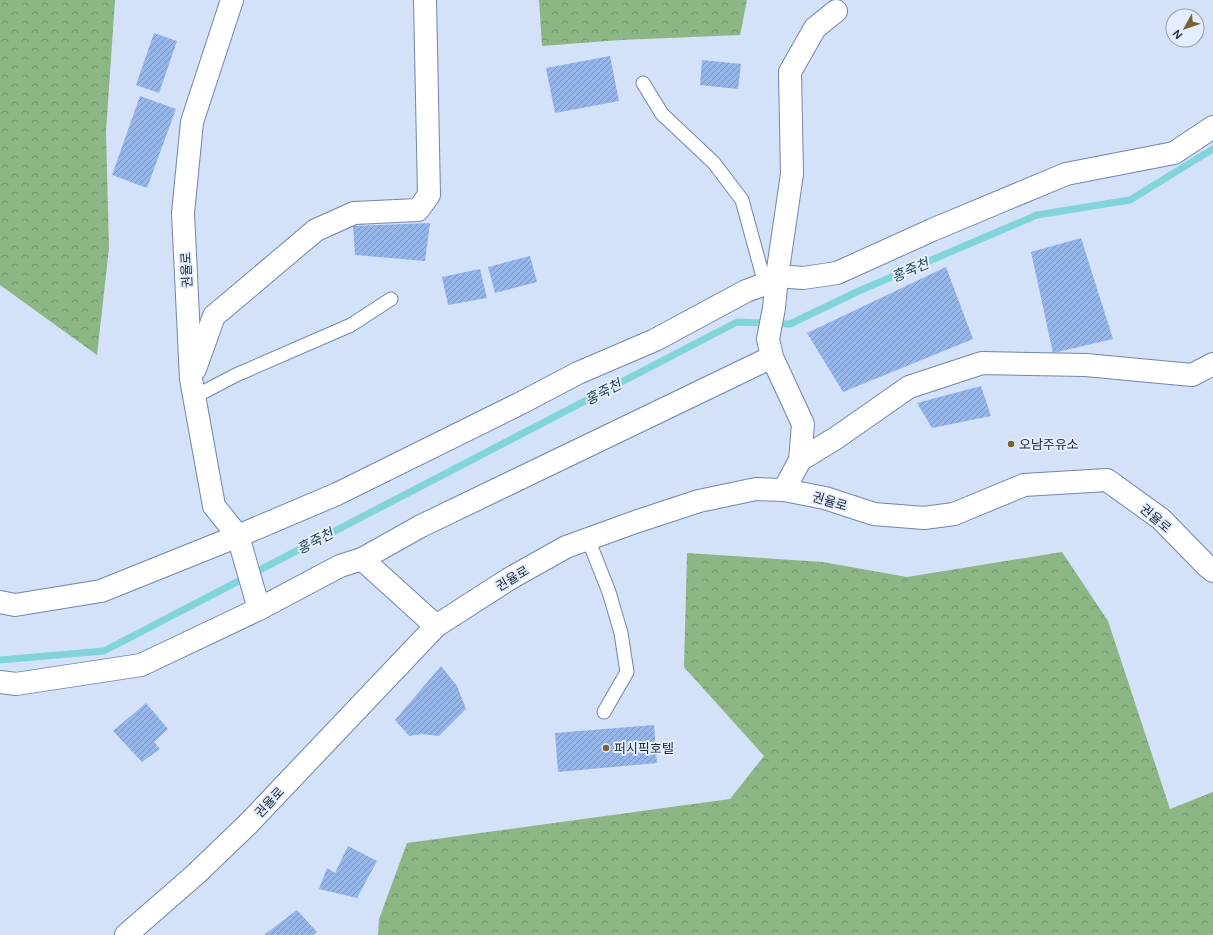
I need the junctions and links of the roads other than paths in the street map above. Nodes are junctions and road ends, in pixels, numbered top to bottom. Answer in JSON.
{"nodes":[{"id":1,"x":232,"y":0,"type":"edge"},
{"id":2,"x":425,"y":0,"type":"edge"},
{"id":3,"x":836,"y":10,"type":"dead end"},
{"id":4,"x":643,"y":84,"type":"dead end"},
{"id":5,"x":1213,"y":127,"type":"edge"},
{"id":6,"x":771,"y":280,"type":"junction"},
{"id":7,"x":391,"y":299,"type":"dead end"},
{"id":8,"x":770,"y":348,"type":"junction"},
{"id":9,"x":1213,"y":364,"type":"edge"},
{"id":10,"x":192,"y":388,"type":"junction"},
{"id":11,"x":800,"y":460,"type":"junction"},
{"id":12,"x":784,"y":490,"type":"junction"},
{"id":13,"x":238,"y":536,"type":"junction"},
{"id":14,"x":588,"y":539,"type":"junction"},
{"id":15,"x":362,"y":559,"type":"junction"},
{"id":16,"x":1213,"y":571,"type":"edge"},
{"id":17,"x":0,"y":602,"type":"edge"},
{"id":18,"x":258,"y":609,"type":"junction"},
{"id":19,"x":436,"y":626,"type":"junction"},
{"id":20,"x":0,"y":682,"type":"edge"},
{"id":21,"x":604,"y":712,"type":"dead end"},
{"id":22,"x":126,"y":935,"type":"edge"}],
"edges":[{"from":1,"to":10,"type":"street","name":"권율로"},
{"from":2,"to":10,"type":"street"},
{"from":3,"to":6,"type":"street"},
{"from":4,"to":6,"type":"lane"},
{"from":5,"to":6,"type":"street"},
{"from":6,"to":8,"type":"street"},
{"from":6,"to":13,"type":"street"},
{"from":7,"to":10,"type":"lane"},
{"from":8,"to":11,"type":"street"},
{"from":8,"to":15,"type":"street"},
{"from":9,"to":11,"type":"street"},
{"from":10,"to":13,"type":"street","name":"권율로"},
{"from":11,"to":12,"type":"street"},
{"from":12,"to":14,"type":"street","name":"권율로"},
{"from":12,"to":16,"type":"street","name":"권율로"},
{"from":13,"to":17,"type":"street"},
{"from":13,"to":18,"type":"street"},
{"from":14,"to":19,"type":"street","name":"권율로"},
{"from":14,"to":21,"type":"lane"},
{"from":15,"to":18,"type":"street"},
{"from":15,"to":19,"type":"street"},
{"from":18,"to":20,"type":"street"},
{"from":19,"to":22,"type":"street","name":"권율로"}]}
